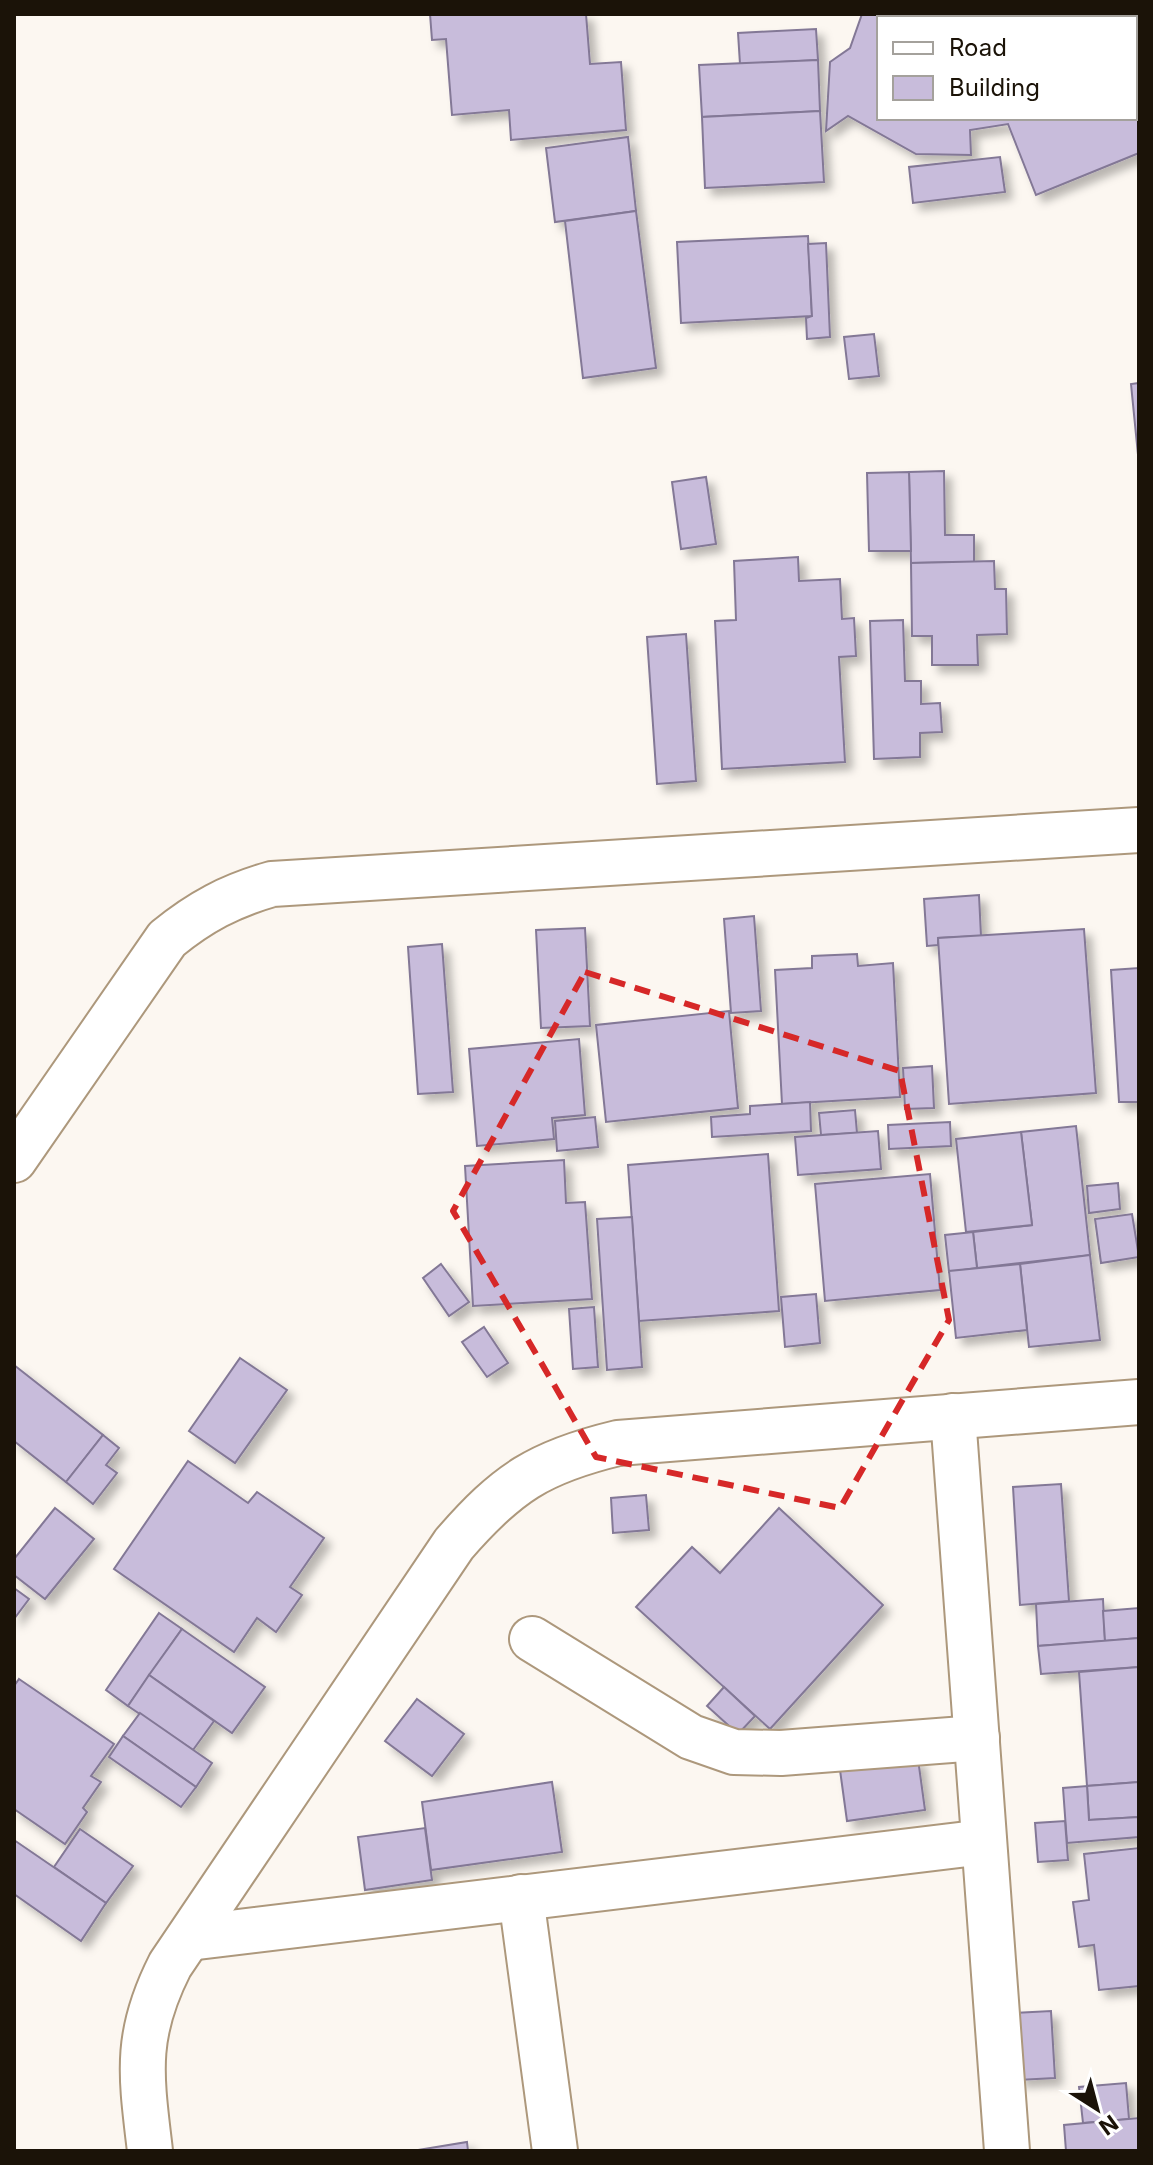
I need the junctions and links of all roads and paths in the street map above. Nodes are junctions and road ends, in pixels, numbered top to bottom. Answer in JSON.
{"nodes":[{"id":1,"x":1139,"y":830,"type":"edge"},
{"id":2,"x":14,"y":1160,"type":"edge"},
{"id":3,"x":1139,"y":1402,"type":"edge"},
{"id":4,"x":953,"y":1416,"type":"junction"},
{"id":5,"x":532,"y":1639,"type":"dead end"},
{"id":6,"x":977,"y":1738,"type":"junction"},
{"id":7,"x":984,"y":1842,"type":"junction"},
{"id":8,"x":521,"y":1897,"type":"junction"},
{"id":9,"x":189,"y":1938,"type":"junction"},
{"id":10,"x":150,"y":2151,"type":"edge"},
{"id":11,"x":555,"y":2151,"type":"edge"},
{"id":12,"x":1007,"y":2151,"type":"edge"}],
"edges":[{"from":1,"to":2,"type":"street"},
{"from":3,"to":4,"type":"street"},
{"from":4,"to":6,"type":"street"},
{"from":4,"to":9,"type":"street"},
{"from":5,"to":6,"type":"street"},
{"from":6,"to":7,"type":"street"},
{"from":7,"to":8,"type":"street"},
{"from":7,"to":12,"type":"street"},
{"from":8,"to":9,"type":"street"},
{"from":8,"to":11,"type":"street"},
{"from":9,"to":10,"type":"street"}]}
